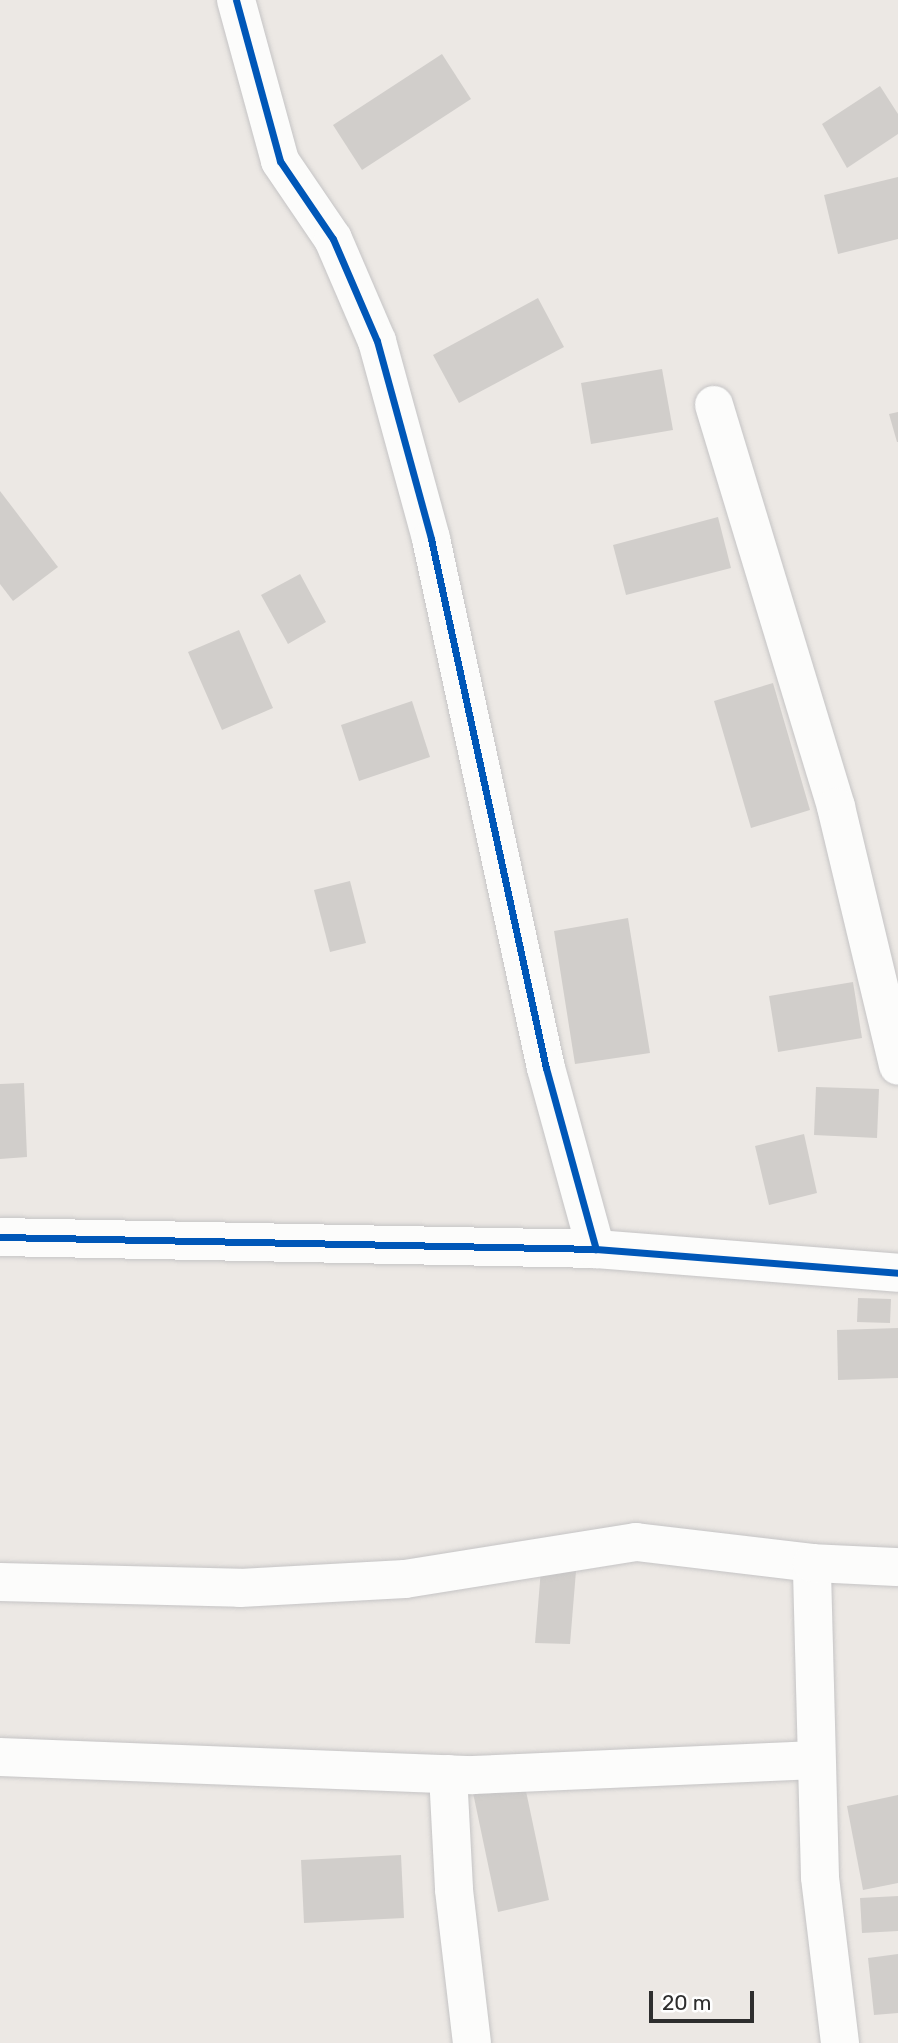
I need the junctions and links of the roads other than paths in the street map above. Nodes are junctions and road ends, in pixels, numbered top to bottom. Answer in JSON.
{"nodes":[{"id":1,"x":236,"y":0,"type":"edge"},
{"id":2,"x":714,"y":405,"type":"dead end"},
{"id":3,"x":898,"y":1066,"type":"edge"},
{"id":4,"x":0,"y":1237,"type":"edge"},
{"id":5,"x":596,"y":1249,"type":"junction"},
{"id":6,"x":898,"y":1273,"type":"edge"},
{"id":7,"x":812,"y":1563,"type":"junction"},
{"id":8,"x":898,"y":1567,"type":"edge"},
{"id":9,"x":0,"y":1582,"type":"edge"},
{"id":10,"x":0,"y":1758,"type":"edge"},
{"id":11,"x":816,"y":1760,"type":"junction"},
{"id":12,"x":448,"y":1774,"type":"junction"},
{"id":13,"x":472,"y":2043,"type":"edge"},
{"id":14,"x":840,"y":2043,"type":"edge"}],
"edges":[{"from":1,"to":5,"type":"street"},
{"from":2,"to":3,"type":"street"},
{"from":4,"to":5,"type":"street"},
{"from":5,"to":6,"type":"street"},
{"from":7,"to":8,"type":"street"},
{"from":7,"to":9,"type":"street"},
{"from":7,"to":11,"type":"street"},
{"from":10,"to":12,"type":"street"},
{"from":11,"to":12,"type":"street"},
{"from":11,"to":14,"type":"street"},
{"from":12,"to":13,"type":"street"}]}
